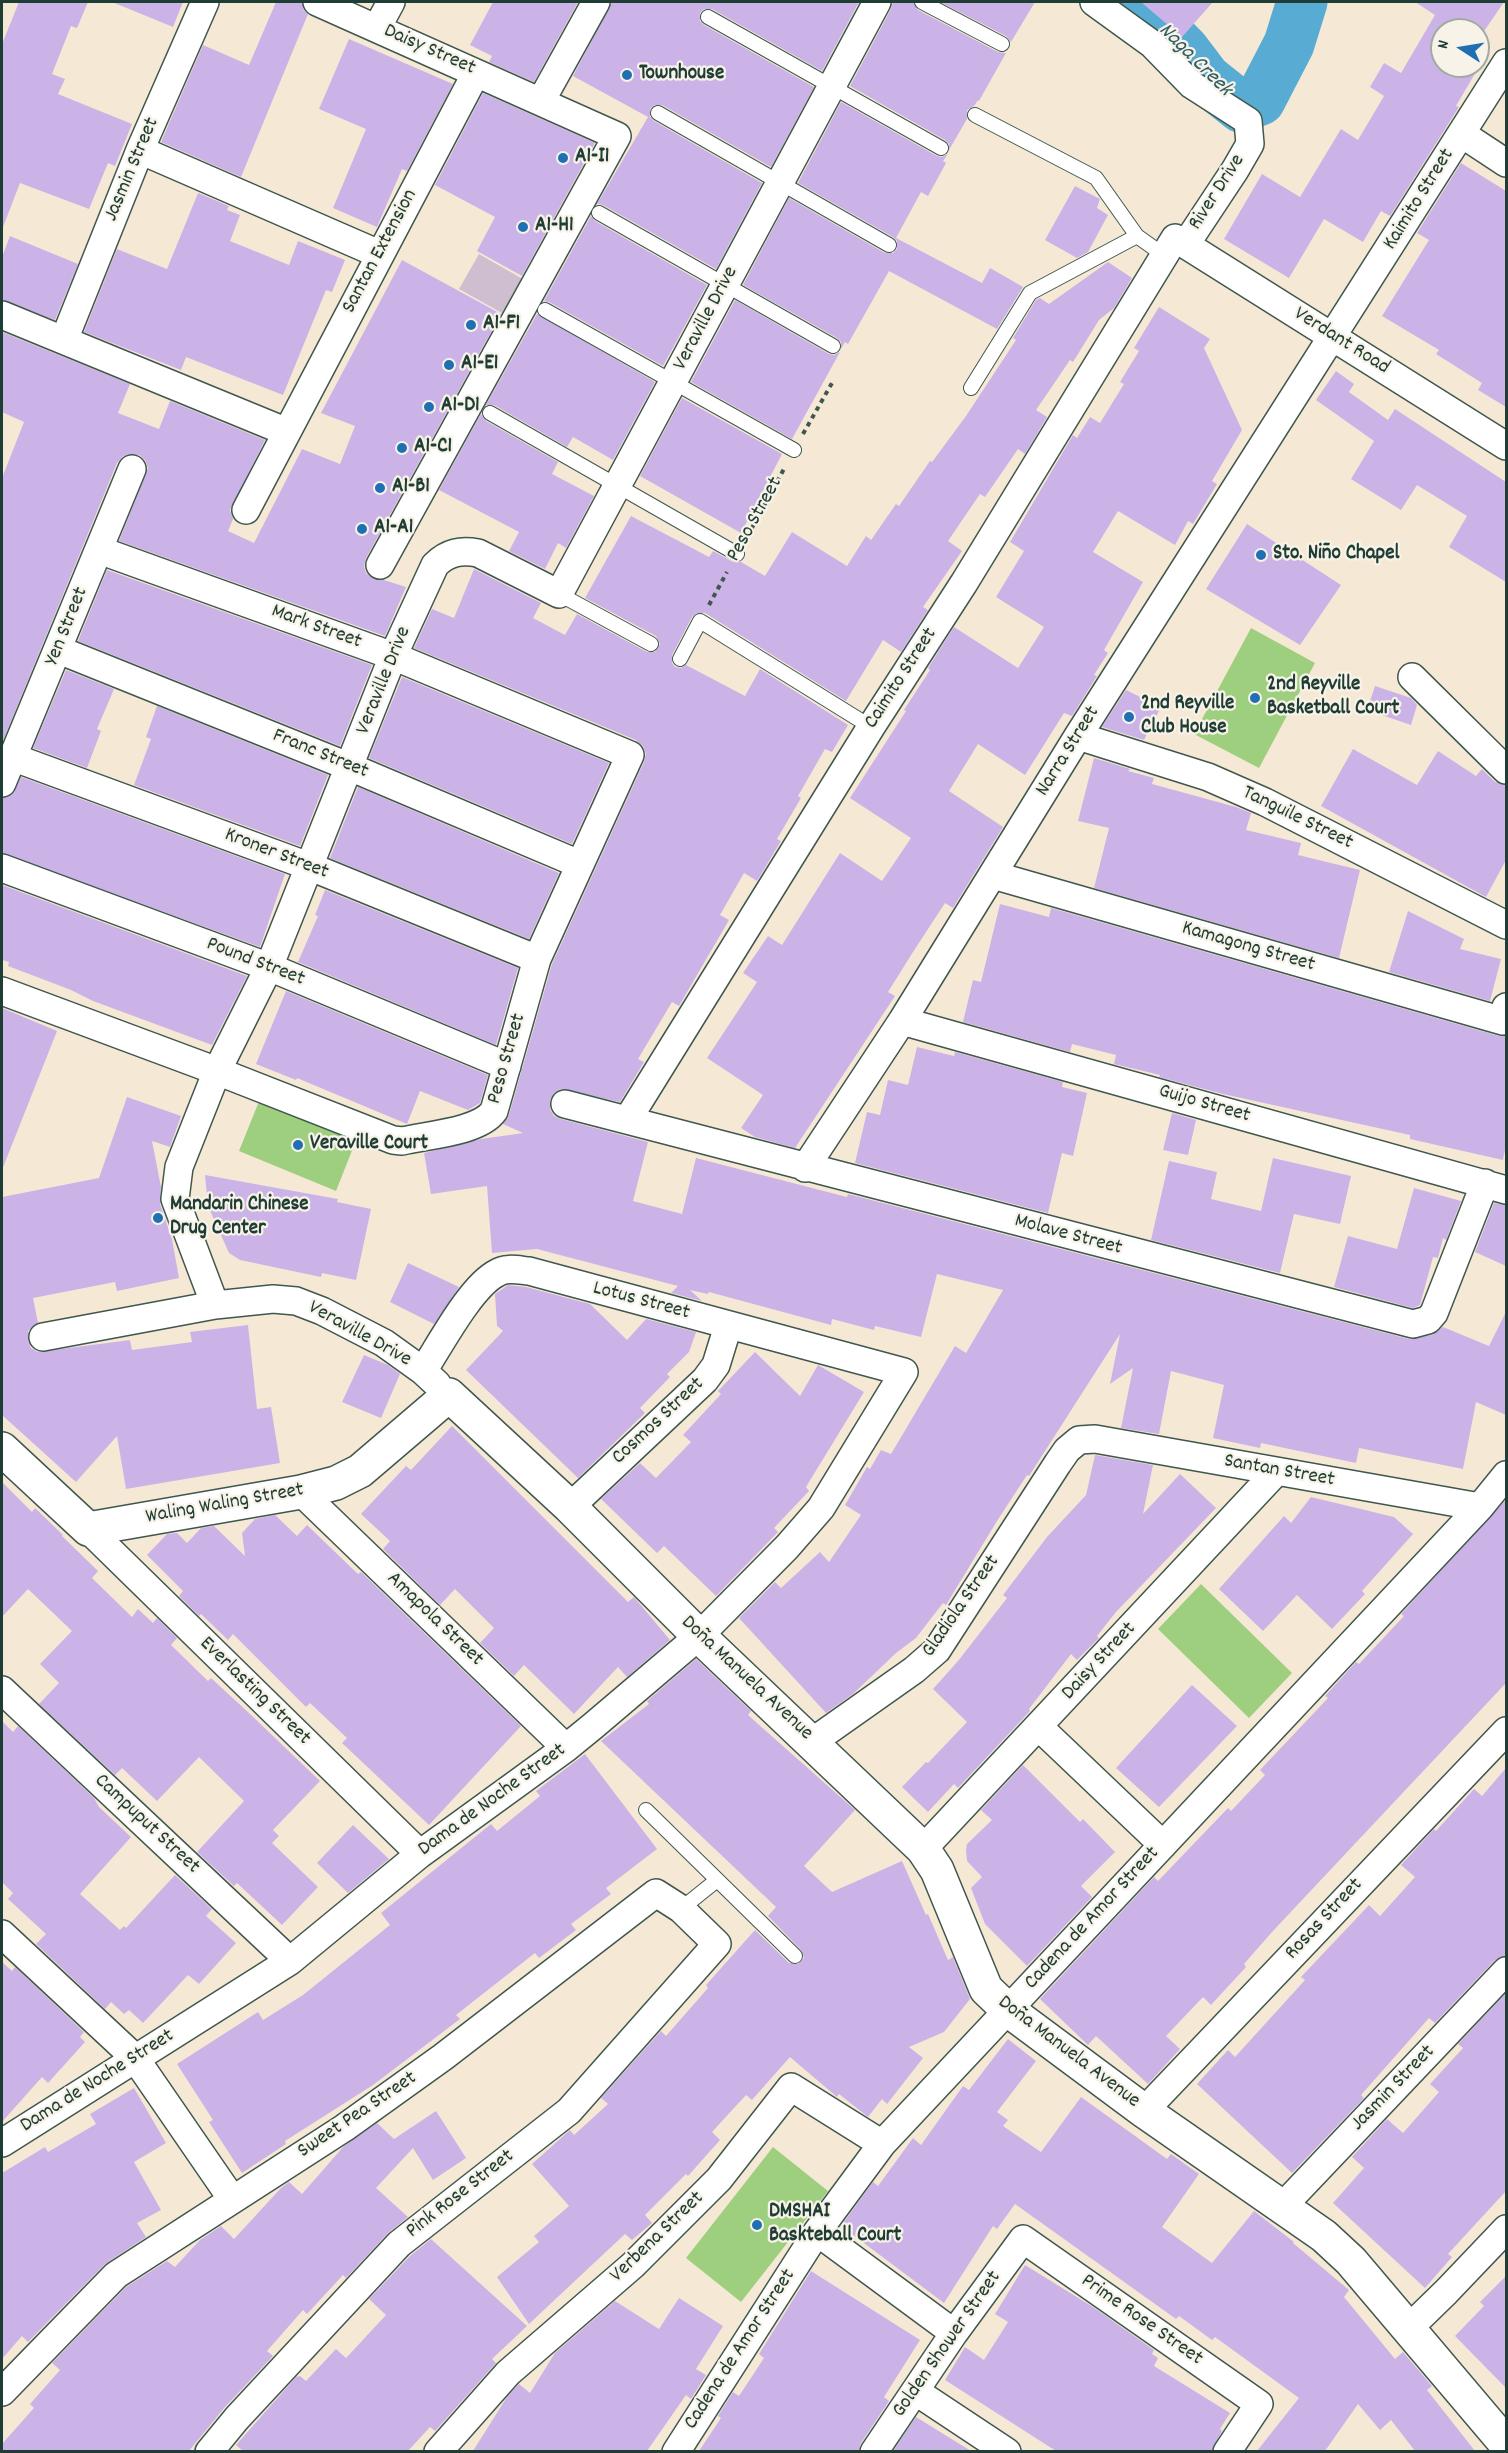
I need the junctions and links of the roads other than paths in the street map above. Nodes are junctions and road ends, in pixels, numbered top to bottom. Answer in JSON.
{"nodes":[{"id":1,"x":205,"y":2,"type":"edge"},
{"id":2,"x":317,"y":2,"type":"edge"},
{"id":3,"x":391,"y":2,"type":"edge"},
{"id":4,"x":596,"y":2,"type":"edge"},
{"id":5,"x":877,"y":2,"type":"edge"},
{"id":6,"x":922,"y":2,"type":"edge"},
{"id":7,"x":1094,"y":2,"type":"edge"},
{"id":8,"x":708,"y":17,"type":"dead end"},
{"id":9,"x":377,"y":28,"type":"junction"},
{"id":10,"x":1002,"y":44,"type":"dead end"},
{"id":11,"x":1506,"y":63,"type":"edge"},
{"id":12,"x":476,"y":72,"type":"junction"},
{"id":13,"x":831,"y":87,"type":"junction"},
{"id":14,"x":541,"y":101,"type":"junction"},
{"id":15,"x":658,"y":113,"type":"dead end"},
{"id":16,"x":975,"y":115,"type":"dead end"},
{"id":17,"x":1462,"y":134,"type":"junction"},
{"id":18,"x":941,"y":148,"type":"dead end"},
{"id":19,"x":140,"y":150,"type":"junction"},
{"id":20,"x":1506,"y":163,"type":"edge"},
{"id":21,"x":781,"y":184,"type":"junction"},
{"id":22,"x":599,"y":213,"type":"dead end"},
{"id":23,"x":1137,"y":236,"type":"junction"},
{"id":24,"x":889,"y":245,"type":"dead end"},
{"id":25,"x":1175,"y":246,"type":"junction"},
{"id":26,"x":379,"y":254,"type":"junction"},
{"id":27,"x":725,"y":284,"type":"junction"},
{"id":28,"x":545,"y":310,"type":"dead end"},
{"id":29,"x":2,"y":315,"type":"edge"},
{"id":30,"x":1333,"y":337,"type":"junction"},
{"id":31,"x":64,"y":340,"type":"junction"},
{"id":32,"x":833,"y":346,"type":"dead end"},
{"id":33,"x":673,"y":382,"type":"junction"},
{"id":34,"x":971,"y":388,"type":"dead end"},
{"id":35,"x":489,"y":413,"type":"dead end"},
{"id":36,"x":287,"y":432,"type":"junction"},
{"id":37,"x":1506,"y":447,"type":"edge"},
{"id":38,"x":794,"y":450,"type":"road end"},
{"id":39,"x":132,"y":469,"type":"dead end"},
{"id":40,"x":618,"y":485,"type":"junction"},
{"id":41,"x":246,"y":510,"type":"dead end"},
{"id":42,"x":99,"y":550,"type":"junction"},
{"id":43,"x":737,"y":554,"type":"road end"},
{"id":44,"x":380,"y":565,"type":"dead end"},
{"id":45,"x":559,"y":594,"type":"junction"},
{"id":46,"x":651,"y":644,"type":"dead end"},
{"id":47,"x":59,"y":650,"type":"junction"},
{"id":48,"x":393,"y":656,"type":"junction"},
{"id":49,"x":680,"y":659,"type":"dead end"},
{"id":50,"x":1412,"y":677,"type":"dead end"},
{"id":51,"x":871,"y":727,"type":"junction"},
{"id":52,"x":1078,"y":736,"type":"junction"},
{"id":53,"x":630,"y":755,"type":"joint"},
{"id":54,"x":12,"y":757,"type":"junction"},
{"id":55,"x":350,"y":766,"type":"junction"},
{"id":56,"x":1506,"y":770,"type":"edge"},
{"id":57,"x":2,"y":783,"type":"edge"},
{"id":58,"x":579,"y":864,"type":"junction"},
{"id":59,"x":311,"y":867,"type":"junction"},
{"id":60,"x":2,"y":868,"type":"edge"},
{"id":61,"x":993,"y":875,"type":"junction"},
{"id":62,"x":1506,"y":925,"type":"edge"},
{"id":63,"x":537,"y":959,"type":"junction"},
{"id":64,"x":269,"y":967,"type":"junction"},
{"id":65,"x":2,"y":991,"type":"edge"},
{"id":66,"x":1505,"y":1014,"type":"edge"},
{"id":67,"x":902,"y":1021,"type":"junction"},
{"id":68,"x":507,"y":1066,"type":"junction"},
{"id":69,"x":217,"y":1071,"type":"junction"},
{"id":70,"x":565,"y":1104,"type":"dead end"},
{"id":71,"x":628,"y":1119,"type":"junction"},
{"id":72,"x":806,"y":1168,"type":"junction"},
{"id":73,"x":1496,"y":1187,"type":"edge"},
{"id":74,"x":214,"y":1305,"type":"junction"},
{"id":75,"x":728,"y":1326,"type":"junction"},
{"id":76,"x":43,"y":1337,"type":"dead end"},
{"id":77,"x":423,"y":1371,"type":"junction"},
{"id":78,"x":904,"y":1372,"type":"joint"},
{"id":79,"x":448,"y":1395,"type":"junction"},
{"id":80,"x":1079,"y":1440,"type":"joint"},
{"id":81,"x":2,"y":1449,"type":"edge"},
{"id":82,"x":1276,"y":1472,"type":"junction"},
{"id":83,"x":1506,"y":1475,"type":"edge"},
{"id":84,"x":301,"y":1492,"type":"junction"},
{"id":85,"x":570,"y":1507,"type":"junction"},
{"id":86,"x":1480,"y":1508,"type":"junction"},
{"id":87,"x":88,"y":1529,"type":"junction"},
{"id":88,"x":699,"y":1636,"type":"junction"},
{"id":89,"x":2,"y":1690,"type":"edge"},
{"id":90,"x":1039,"y":1727,"type":"junction"},
{"id":91,"x":1506,"y":1731,"type":"edge"},
{"id":92,"x":812,"y":1742,"type":"junction"},
{"id":93,"x":566,"y":1748,"type":"junction"},
{"id":94,"x":646,"y":1810,"type":"dead end"},
{"id":95,"x":1163,"y":1845,"type":"junction"},
{"id":96,"x":923,"y":1849,"type":"junction"},
{"id":97,"x":420,"y":1854,"type":"junction"},
{"id":98,"x":717,"y":1880,"type":"junction"},
{"id":99,"x":681,"y":1909,"type":"junction"},
{"id":100,"x":2,"y":1934,"type":"edge"},
{"id":101,"x":717,"y":1944,"type":"joint"},
{"id":102,"x":795,"y":1956,"type":"dead end"},
{"id":103,"x":290,"y":1961,"type":"junction"},
{"id":104,"x":1506,"y":1971,"type":"edge"},
{"id":105,"x":1008,"y":2010,"type":"junction"},
{"id":106,"x":135,"y":2058,"type":"junction"},
{"id":107,"x":1144,"y":2111,"type":"junction"},
{"id":108,"x":2,"y":2143,"type":"edge"},
{"id":109,"x":882,"y":2144,"type":"junction"},
{"id":110,"x":232,"y":2199,"type":"junction"},
{"id":111,"x":1282,"y":2207,"type":"junction"},
{"id":112,"x":1506,"y":2229,"type":"edge"},
{"id":113,"x":817,"y":2232,"type":"junction"},
{"id":114,"x":1023,"y":2239,"type":"joint"},
{"id":115,"x":1408,"y":2328,"type":"junction"},
{"id":116,"x":954,"y":2333,"type":"junction"},
{"id":117,"x":915,"y":2391,"type":"junction"},
{"id":118,"x":2,"y":2392,"type":"edge"},
{"id":119,"x":1506,"y":2444,"type":"edge"},
{"id":120,"x":209,"y":2451,"type":"edge"},
{"id":121,"x":438,"y":2451,"type":"edge"},
{"id":122,"x":676,"y":2451,"type":"edge"},
{"id":123,"x":874,"y":2451,"type":"edge"},
{"id":124,"x":1007,"y":2451,"type":"edge"},
{"id":125,"x":1227,"y":2451,"type":"edge"}],
"edges":[{"from":1,"to":19,"type":"street","name":"Jasmin Street"},
{"from":2,"to":9,"type":"street","name":"Daisy Street"},
{"from":3,"to":9,"type":"street"},
{"from":4,"to":14,"type":"street"},
{"from":5,"to":13,"type":"street","name":"Veraville Drive"},
{"from":6,"to":10,"type":"lane"},
{"from":7,"to":25,"type":"street","name":"River Drive"},
{"from":8,"to":13,"type":"lane"},
{"from":9,"to":12,"type":"street","name":"Daisy Street"},
{"from":11,"to":17,"type":"street","name":"Kaimito Street"},
{"from":12,"to":14,"type":"street","name":"Daisy Street"},
{"from":12,"to":26,"type":"street","name":"Santan Extension"},
{"from":13,"to":18,"type":"lane"},
{"from":13,"to":21,"type":"street","name":"Veraville Drive"},
{"from":14,"to":44,"type":"street","name":"Daisy Street"},
{"from":15,"to":21,"type":"lane"},
{"from":16,"to":23,"type":"lane"},
{"from":17,"to":20,"type":"street"},
{"from":17,"to":30,"type":"street","name":"Kaimito Street"},
{"from":19,"to":26,"type":"street"},
{"from":19,"to":31,"type":"street","name":"Jasmin Street"},
{"from":21,"to":24,"type":"lane"},
{"from":21,"to":27,"type":"street","name":"Veraville Drive"},
{"from":22,"to":27,"type":"lane"},
{"from":23,"to":25,"type":"lane"},
{"from":23,"to":34,"type":"lane"},
{"from":25,"to":30,"type":"street","name":"Verdant Road"},
{"from":25,"to":51,"type":"street","name":"Caimito Street"},
{"from":26,"to":36,"type":"street","name":"Santan Extension"},
{"from":27,"to":32,"type":"lane"},
{"from":27,"to":33,"type":"street","name":"Veraville Drive"},
{"from":28,"to":33,"type":"lane"},
{"from":29,"to":31,"type":"street"},
{"from":30,"to":37,"type":"street","name":"Verdant Road"},
{"from":30,"to":52,"type":"street","name":"Narra Street"},
{"from":31,"to":36,"type":"street"},
{"from":33,"to":38,"type":"lane"},
{"from":33,"to":40,"type":"street","name":"Veraville Drive"},
{"from":35,"to":40,"type":"lane"},
{"from":36,"to":41,"type":"street","name":"Santan Extension"},
{"from":39,"to":42,"type":"street","name":"Yen Street"},
{"from":40,"to":43,"type":"lane"},
{"from":40,"to":45,"type":"street","name":"Veraville Drive"},
{"from":42,"to":47,"type":"street","name":"Yen Street"},
{"from":42,"to":48,"type":"street","name":"Mark Street"},
{"from":45,"to":46,"type":"lane"},
{"from":45,"to":48,"type":"street","name":"Veraville Drive"},
{"from":47,"to":54,"type":"street","name":"Yen Street"},
{"from":47,"to":55,"type":"street","name":"Franc Street"},
{"from":48,"to":53,"type":"street","name":"Mark Street"},
{"from":48,"to":55,"type":"street","name":"Veraville Drive"},
{"from":49,"to":51,"type":"lane"},
{"from":50,"to":56,"type":"street"},
{"from":51,"to":71,"type":"street","name":"Caimito Street"},
{"from":52,"to":61,"type":"street","name":"Narra Street"},
{"from":52,"to":62,"type":"street","name":"Tanguile Street"},
{"from":53,"to":58,"type":"street","name":"Peso Street"},
{"from":54,"to":57,"type":"street","name":"Yen Street"},
{"from":54,"to":59,"type":"street","name":"Kroner Street"},
{"from":55,"to":58,"type":"street","name":"Franc Street"},
{"from":55,"to":59,"type":"street","name":"Veraville Drive"},
{"from":58,"to":63,"type":"street","name":"Peso Street"},
{"from":59,"to":63,"type":"street","name":"Kroner Street"},
{"from":59,"to":64,"type":"street","name":"Veraville Drive"},
{"from":60,"to":64,"type":"street","name":"Pound Street"},
{"from":61,"to":66,"type":"street","name":"Kamagong Street"},
{"from":61,"to":67,"type":"street","name":"Narra Street"},
{"from":63,"to":68,"type":"street","name":"Peso Street"},
{"from":64,"to":68,"type":"street","name":"Pound Street"},
{"from":64,"to":69,"type":"street","name":"Veraville Drive"},
{"from":65,"to":69,"type":"street","name":"Peso Street"},
{"from":67,"to":72,"type":"street","name":"Narra Street"},
{"from":67,"to":73,"type":"street","name":"Guijo Street"},
{"from":68,"to":69,"type":"street","name":"Peso Street"},
{"from":69,"to":74,"type":"street","name":"Veraville Drive"},
{"from":70,"to":71,"type":"street","name":"Molave Street"},
{"from":71,"to":72,"type":"street","name":"Molave Street"},
{"from":72,"to":73,"type":"street","name":"Molave Street"},
{"from":74,"to":76,"type":"street"},
{"from":74,"to":77,"type":"street","name":"Veraville Drive"},
{"from":75,"to":77,"type":"street","name":"Lotus Street"},
{"from":75,"to":78,"type":"street","name":"Lotus Street"},
{"from":75,"to":85,"type":"street","name":"Cosmos Street"},
{"from":77,"to":79,"type":"street","name":"Veraville Drive"},
{"from":78,"to":88,"type":"street","name":"Dama de Noche Street"},
{"from":79,"to":84,"type":"street","name":"Waling Waling Street"},
{"from":79,"to":85,"type":"street","name":"Doña Manuela Avenue"},
{"from":80,"to":82,"type":"street","name":"Santan Street"},
{"from":80,"to":92,"type":"street","name":"Gladiola Street"},
{"from":81,"to":87,"type":"street"},
{"from":82,"to":86,"type":"street","name":"Santan Street"},
{"from":82,"to":90,"type":"street","name":"Daisy Street"},
{"from":83,"to":86,"type":"street","name":"Cadena de Amor Street"},
{"from":84,"to":87,"type":"street","name":"Waling Waling Street"},
{"from":84,"to":93,"type":"street","name":"Amapola Street"},
{"from":85,"to":88,"type":"street","name":"Doña Manuela Avenue"},
{"from":86,"to":95,"type":"street","name":"Cadena de Amor Street"},
{"from":87,"to":97,"type":"street","name":"Everlasting Street"},
{"from":88,"to":92,"type":"street","name":"Doña Manuela Avenue"},
{"from":88,"to":93,"type":"street","name":"Dama de Noche Street"},
{"from":89,"to":103,"type":"street","name":"Campuput Street"},
{"from":90,"to":95,"type":"street"},
{"from":90,"to":96,"type":"street","name":"Daisy Street"},
{"from":91,"to":107,"type":"street","name":"Rosas Street"},
{"from":92,"to":96,"type":"street","name":"Doña Manuela Avenue"},
{"from":93,"to":97,"type":"street","name":"Dama de Noche Street"},
{"from":94,"to":98,"type":"lane"},
{"from":95,"to":105,"type":"street","name":"Cadena de Amor Street"},
{"from":96,"to":105,"type":"street","name":"Doña Manuela Avenue"},
{"from":97,"to":103,"type":"street","name":"Dama de Noche Street"},
{"from":98,"to":99,"type":"lane"},
{"from":98,"to":102,"type":"lane"},
{"from":99,"to":101,"type":"street","name":"Sweet Pea Street"},
{"from":99,"to":110,"type":"street","name":"Sweet Pea Street"},
{"from":100,"to":106,"type":"street"},
{"from":101,"to":120,"type":"street","name":"Pink Rose Street"},
{"from":103,"to":106,"type":"street","name":"Dama de Noche Street"},
{"from":104,"to":111,"type":"street","name":"Jasmin Street"},
{"from":105,"to":107,"type":"street","name":"Doña Manuela Avenue"},
{"from":105,"to":109,"type":"street","name":"Cadena de Amor Street"},
{"from":106,"to":108,"type":"street","name":"Dama de Noche Street"},
{"from":106,"to":110,"type":"street"},
{"from":107,"to":111,"type":"street","name":"Doña Manuela Avenue"},
{"from":109,"to":113,"type":"street","name":"Cadena de Amor Street"},
{"from":109,"to":121,"type":"street","name":"Verbena Street"},
{"from":110,"to":118,"type":"street","name":"Sweet Pea Street"},
{"from":111,"to":115,"type":"street","name":"Doña Manuela Avenue"},
{"from":112,"to":115,"type":"street"},
{"from":113,"to":116,"type":"street"},
{"from":113,"to":122,"type":"street","name":"Cadena de Amor Street"},
{"from":114,"to":116,"type":"street","name":"Golden Shower Street"},
{"from":114,"to":125,"type":"street","name":"Prime Rose Street"},
{"from":115,"to":119,"type":"street","name":"Doña Manuela Avenue"},
{"from":116,"to":117,"type":"street","name":"Golden Shower Street"},
{"from":117,"to":123,"type":"street","name":"Golden Shower Street"},
{"from":117,"to":124,"type":"street"}]}
